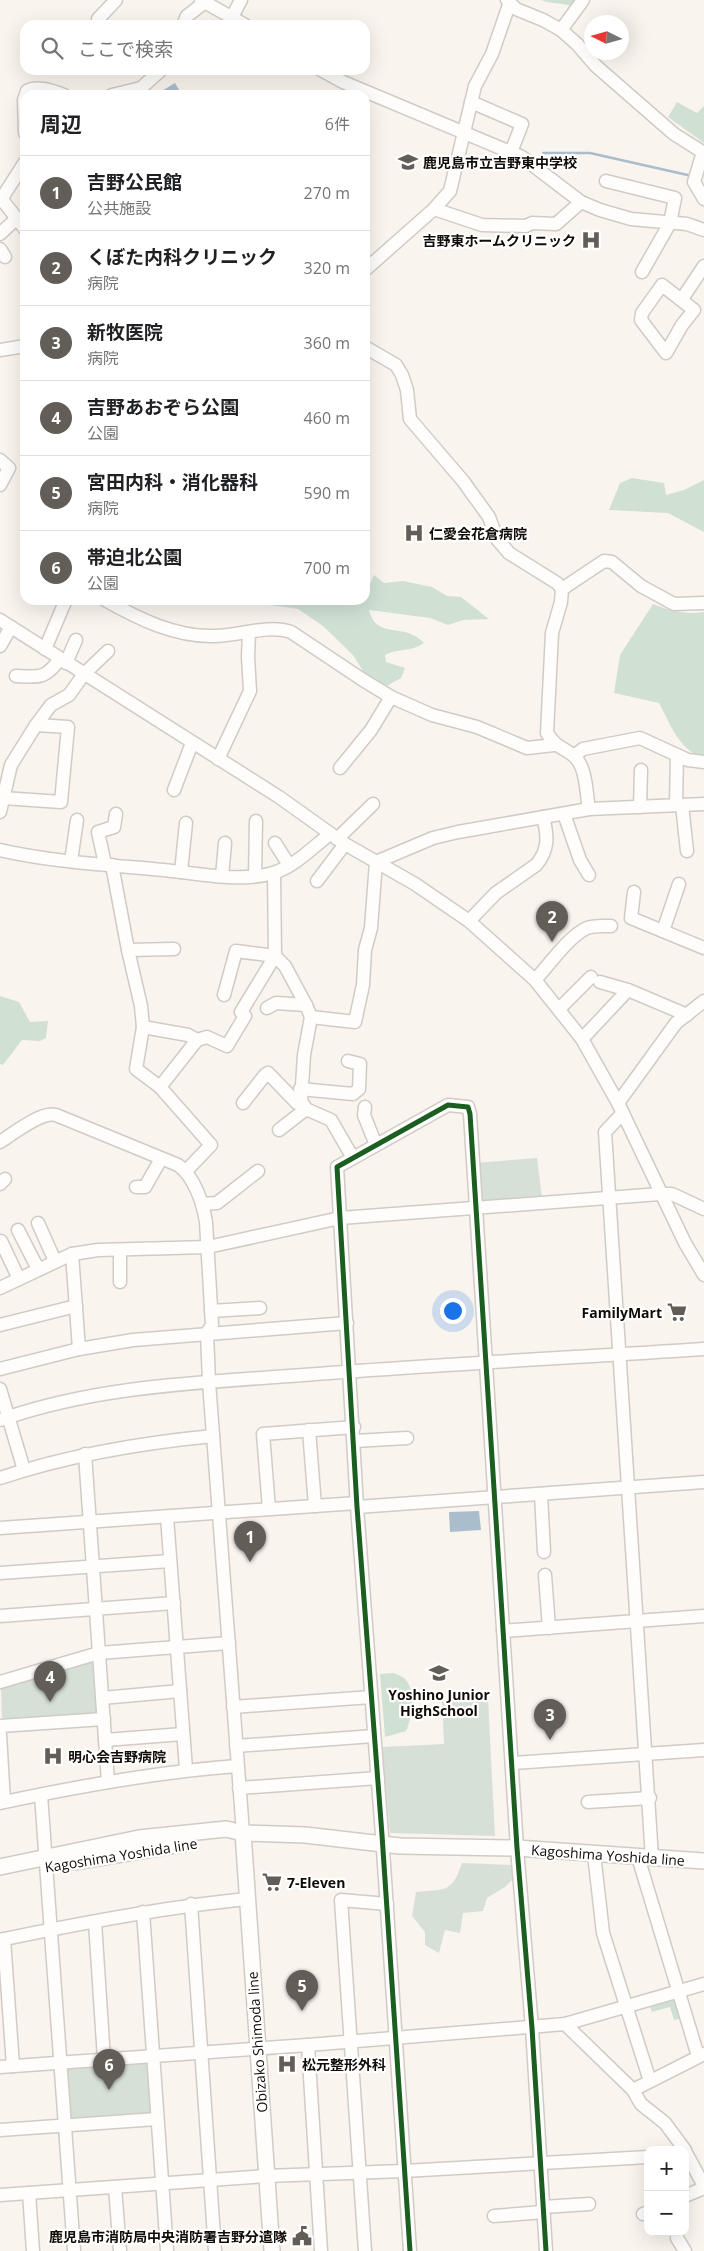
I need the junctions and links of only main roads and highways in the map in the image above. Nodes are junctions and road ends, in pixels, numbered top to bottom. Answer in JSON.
{"nodes":[{"id":1,"x":243,"y":1833,"type":"junction"},
{"id":2,"x":704,"y":1862,"type":"edge"},
{"id":3,"x":46,"y":1863,"type":"junction"},
{"id":4,"x":0,"y":1867,"type":"edge"},
{"id":5,"x":0,"y":1876,"type":"edge"},
{"id":6,"x":272,"y":2251,"type":"edge"}],
"edges":[{"from":1,"to":2,"type":"main road","name":"Kagoshima Yoshida line"},
{"from":1,"to":3,"type":"main road","name":"Kagoshima Yoshida line"},
{"from":1,"to":6,"type":"main road","name":"Obizako Shimoda line"},
{"from":3,"to":4,"type":"main road","name":"Kagoshima Yoshida line"},
{"from":3,"to":5,"type":"main road","name":"Kagoshima Yoshida line"}]}
